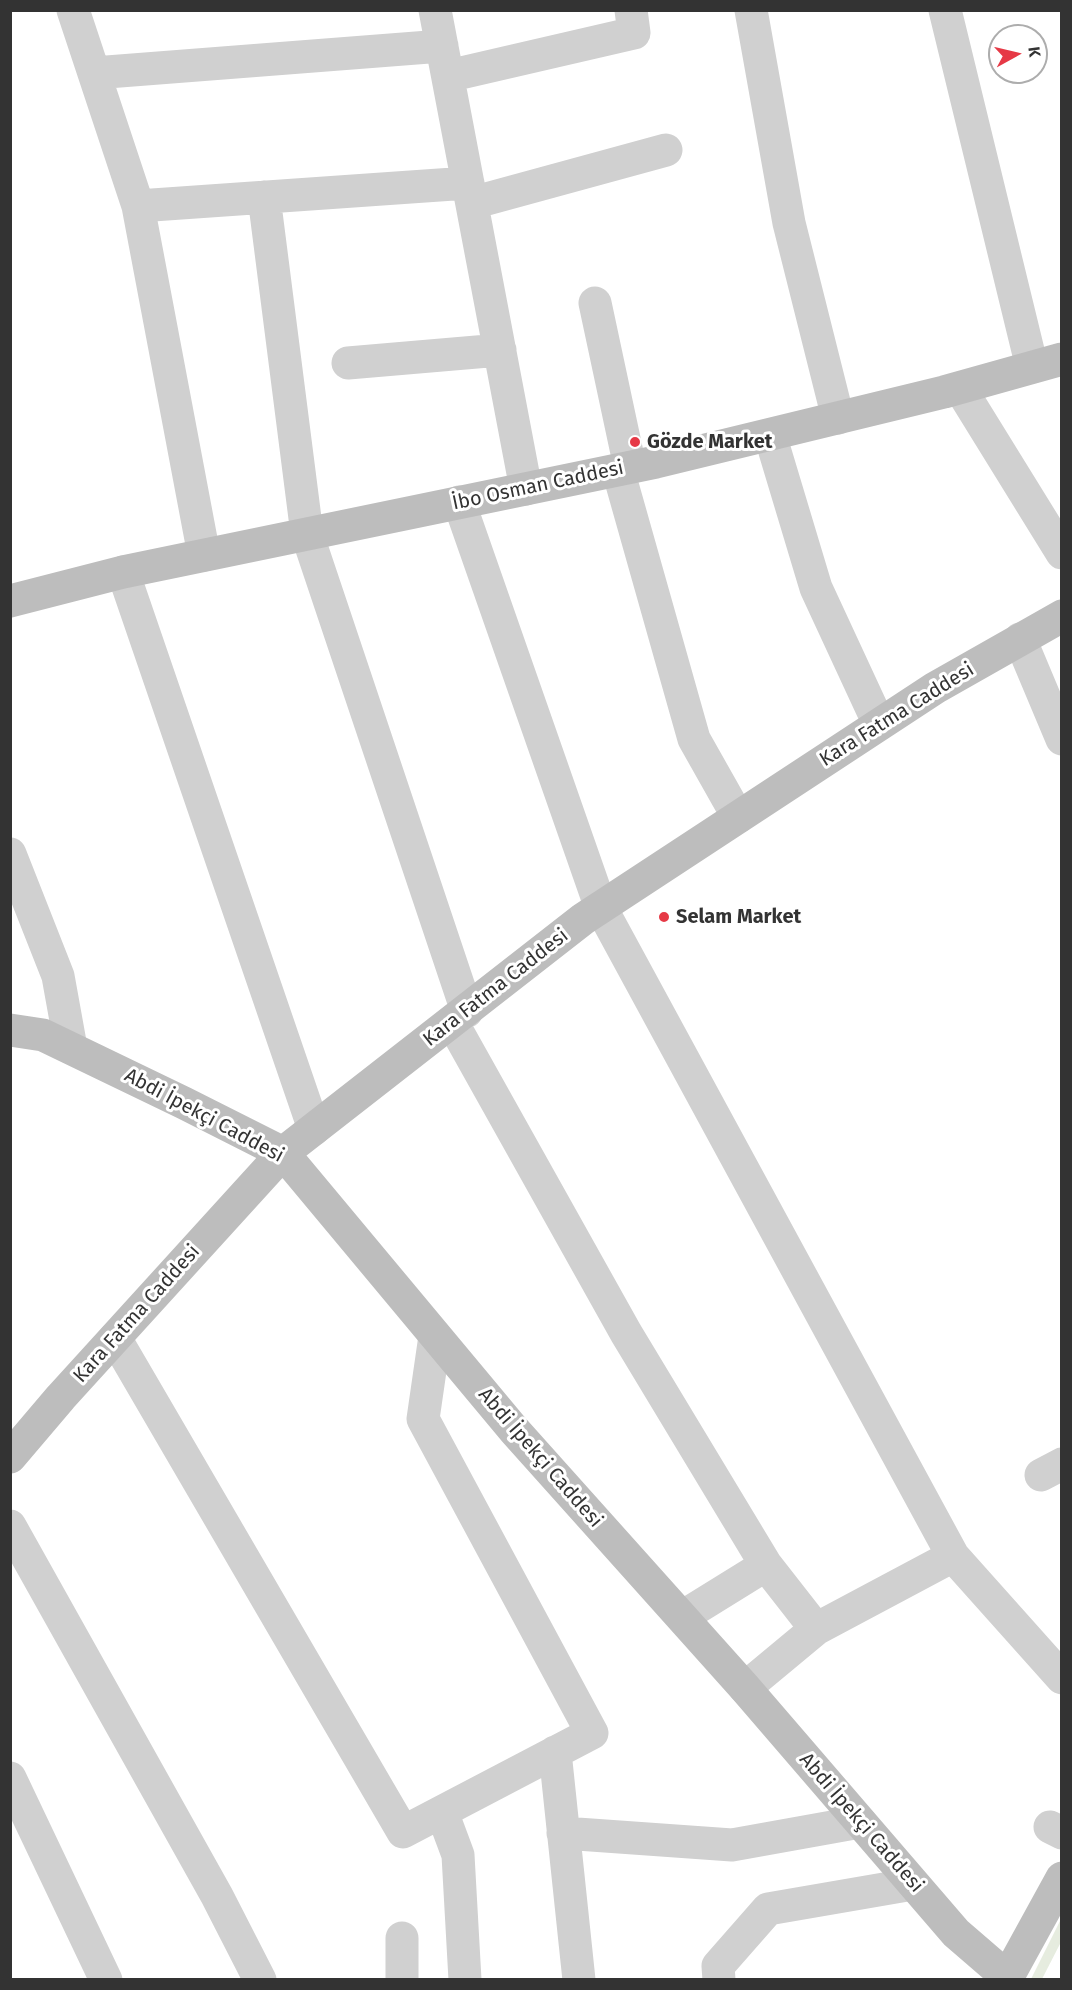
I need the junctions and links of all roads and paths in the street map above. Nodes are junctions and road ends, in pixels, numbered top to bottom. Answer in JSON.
{"nodes":[{"id":1,"x":73,"y":10,"type":"edge"},
{"id":2,"x":435,"y":10,"type":"edge"},
{"id":3,"x":631,"y":10,"type":"edge"},
{"id":4,"x":751,"y":10,"type":"edge"},
{"id":5,"x":945,"y":10,"type":"edge"},
{"id":6,"x":445,"y":61,"type":"junction"},
{"id":7,"x":94,"y":73,"type":"junction"},
{"id":8,"x":666,"y":150,"type":"dead end"},
{"id":9,"x":470,"y":193,"type":"junction"},
{"id":10,"x":264,"y":197,"type":"junction"},
{"id":11,"x":138,"y":206,"type":"junction"},
{"id":12,"x":595,"y":303,"type":"dead end"},
{"id":13,"x":500,"y":350,"type":"junction"},
{"id":14,"x":348,"y":363,"type":"dead end"},
{"id":15,"x":1047,"y":363,"type":"edge"},
{"id":16,"x":960,"y":388,"type":"junction"},
{"id":17,"x":838,"y":418,"type":"junction"},
{"id":18,"x":770,"y":435,"type":"junction"},
{"id":19,"x":624,"y":469,"type":"junction"},
{"id":20,"x":526,"y":489,"type":"junction"},
{"id":21,"x":459,"y":502,"type":"junction"},
{"id":22,"x":307,"y":534,"type":"junction"},
{"id":23,"x":1062,"y":553,"type":"edge"},
{"id":24,"x":204,"y":555,"type":"junction"},
{"id":25,"x":123,"y":572,"type":"junction"},
{"id":26,"x":10,"y":600,"type":"edge"},
{"id":27,"x":1040,"y":628,"type":"edge"},
{"id":28,"x":1062,"y":685,"type":"edge"},
{"id":29,"x":879,"y":724,"type":"junction"},
{"id":30,"x":1062,"y":739,"type":"edge"},
{"id":31,"x":738,"y":818,"type":"junction"},
{"id":32,"x":14,"y":873,"type":"edge"},
{"id":33,"x":601,"y":908,"type":"junction"},
{"id":34,"x":459,"y":1016,"type":"junction"},
{"id":35,"x":10,"y":1030,"type":"edge"},
{"id":36,"x":71,"y":1048,"type":"junction"},
{"id":37,"x":314,"y":1129,"type":"junction"},
{"id":38,"x":283,"y":1153,"type":"junction"},
{"id":39,"x":435,"y":1336,"type":"junction"},
{"id":40,"x":115,"y":1338,"type":"junction"},
{"id":41,"x":10,"y":1457,"type":"edge"},
{"id":42,"x":10,"y":1526,"type":"edge"},
{"id":43,"x":953,"y":1556,"type":"junction"},
{"id":44,"x":766,"y":1565,"type":"junction"},
{"id":45,"x":682,"y":1617,"type":"junction"},
{"id":46,"x":816,"y":1629,"type":"junction"},
{"id":47,"x":1062,"y":1678,"type":"edge"},
{"id":48,"x":745,"y":1688,"type":"junction"},
{"id":49,"x":555,"y":1752,"type":"junction"},
{"id":50,"x":10,"y":1778,"type":"edge"},
{"id":51,"x":442,"y":1812,"type":"junction"},
{"id":52,"x":860,"y":1822,"type":"junction"},
{"id":53,"x":563,"y":1833,"type":"junction"},
{"id":54,"x":1062,"y":1878,"type":"edge"},
{"id":55,"x":913,"y":1884,"type":"junction"},
{"id":56,"x":402,"y":1938,"type":"dead end"},
{"id":57,"x":1007,"y":1978,"type":"edge"},
{"id":58,"x":106,"y":1980,"type":"edge"},
{"id":59,"x":260,"y":1980,"type":"edge"},
{"id":60,"x":402,"y":1980,"type":"edge"},
{"id":61,"x":465,"y":1980,"type":"edge"},
{"id":62,"x":579,"y":1980,"type":"edge"},
{"id":63,"x":719,"y":1980,"type":"edge"}],
"edges":[{"from":1,"to":7,"type":"street"},
{"from":2,"to":6,"type":"street"},
{"from":3,"to":6,"type":"street"},
{"from":4,"to":17,"type":"street"},
{"from":5,"to":15,"type":"street"},
{"from":6,"to":7,"type":"street"},
{"from":6,"to":9,"type":"street"},
{"from":7,"to":11,"type":"street"},
{"from":8,"to":9,"type":"street"},
{"from":9,"to":10,"type":"street"},
{"from":9,"to":13,"type":"street"},
{"from":10,"to":11,"type":"street"},
{"from":10,"to":22,"type":"street"},
{"from":11,"to":24,"type":"street"},
{"from":12,"to":19,"type":"street"},
{"from":13,"to":14,"type":"street"},
{"from":13,"to":20,"type":"street"},
{"from":15,"to":16,"type":"street","name":"İbo Osman Caddesi"},
{"from":16,"to":17,"type":"street","name":"İbo Osman Caddesi"},
{"from":16,"to":23,"type":"street"},
{"from":17,"to":18,"type":"street","name":"İbo Osman Caddesi"},
{"from":18,"to":19,"type":"street","name":"İbo Osman Caddesi"},
{"from":18,"to":29,"type":"street"},
{"from":19,"to":20,"type":"street","name":"İbo Osman Caddesi"},
{"from":19,"to":31,"type":"street"},
{"from":20,"to":21,"type":"street","name":"İbo Osman Caddesi"},
{"from":21,"to":22,"type":"street","name":"İbo Osman Caddesi"},
{"from":21,"to":33,"type":"street"},
{"from":22,"to":24,"type":"street","name":"İbo Osman Caddesi"},
{"from":22,"to":34,"type":"street"},
{"from":24,"to":25,"type":"street","name":"İbo Osman Caddesi"},
{"from":25,"to":26,"type":"street","name":"İbo Osman Caddesi"},
{"from":25,"to":37,"type":"street"},
{"from":27,"to":28,"type":"street"},
{"from":27,"to":29,"type":"street","name":"Kara Fatma Caddesi"},
{"from":27,"to":30,"type":"street"},
{"from":29,"to":31,"type":"street","name":"Kara Fatma Caddesi"},
{"from":31,"to":33,"type":"street","name":"Kara Fatma Caddesi"},
{"from":32,"to":36,"type":"street"},
{"from":33,"to":34,"type":"street","name":"Kara Fatma Caddesi"},
{"from":33,"to":43,"type":"street"},
{"from":34,"to":37,"type":"street","name":"Kara Fatma Caddesi"},
{"from":34,"to":44,"type":"street"},
{"from":35,"to":36,"type":"street","name":"Abdi İpekçi Caddesi"},
{"from":36,"to":38,"type":"street","name":"Abdi İpekçi Caddesi"},
{"from":37,"to":38,"type":"street","name":"Kara Fatma Caddesi"},
{"from":38,"to":39,"type":"street","name":"Abdi İpekçi Caddesi"},
{"from":38,"to":40,"type":"street","name":"Kara Fatma Caddesi"},
{"from":39,"to":45,"type":"street","name":"Abdi İpekçi Caddesi"},
{"from":39,"to":49,"type":"street"},
{"from":40,"to":41,"type":"street","name":"Kara Fatma Caddesi"},
{"from":40,"to":51,"type":"street"},
{"from":42,"to":59,"type":"street"},
{"from":43,"to":46,"type":"street"},
{"from":43,"to":47,"type":"street"},
{"from":44,"to":45,"type":"street"},
{"from":44,"to":46,"type":"street"},
{"from":45,"to":48,"type":"street","name":"Abdi İpekçi Caddesi"},
{"from":46,"to":48,"type":"street"},
{"from":48,"to":52,"type":"street","name":"Abdi İpekçi Caddesi"},
{"from":49,"to":51,"type":"street"},
{"from":49,"to":53,"type":"street"},
{"from":50,"to":58,"type":"street"},
{"from":51,"to":61,"type":"street"},
{"from":52,"to":53,"type":"street"},
{"from":52,"to":55,"type":"street","name":"Abdi İpekçi Caddesi"},
{"from":53,"to":62,"type":"street"},
{"from":54,"to":57,"type":"street"},
{"from":55,"to":57,"type":"street","name":"Abdi İpekçi Caddesi"},
{"from":55,"to":63,"type":"street"},
{"from":56,"to":60,"type":"street"}]}
